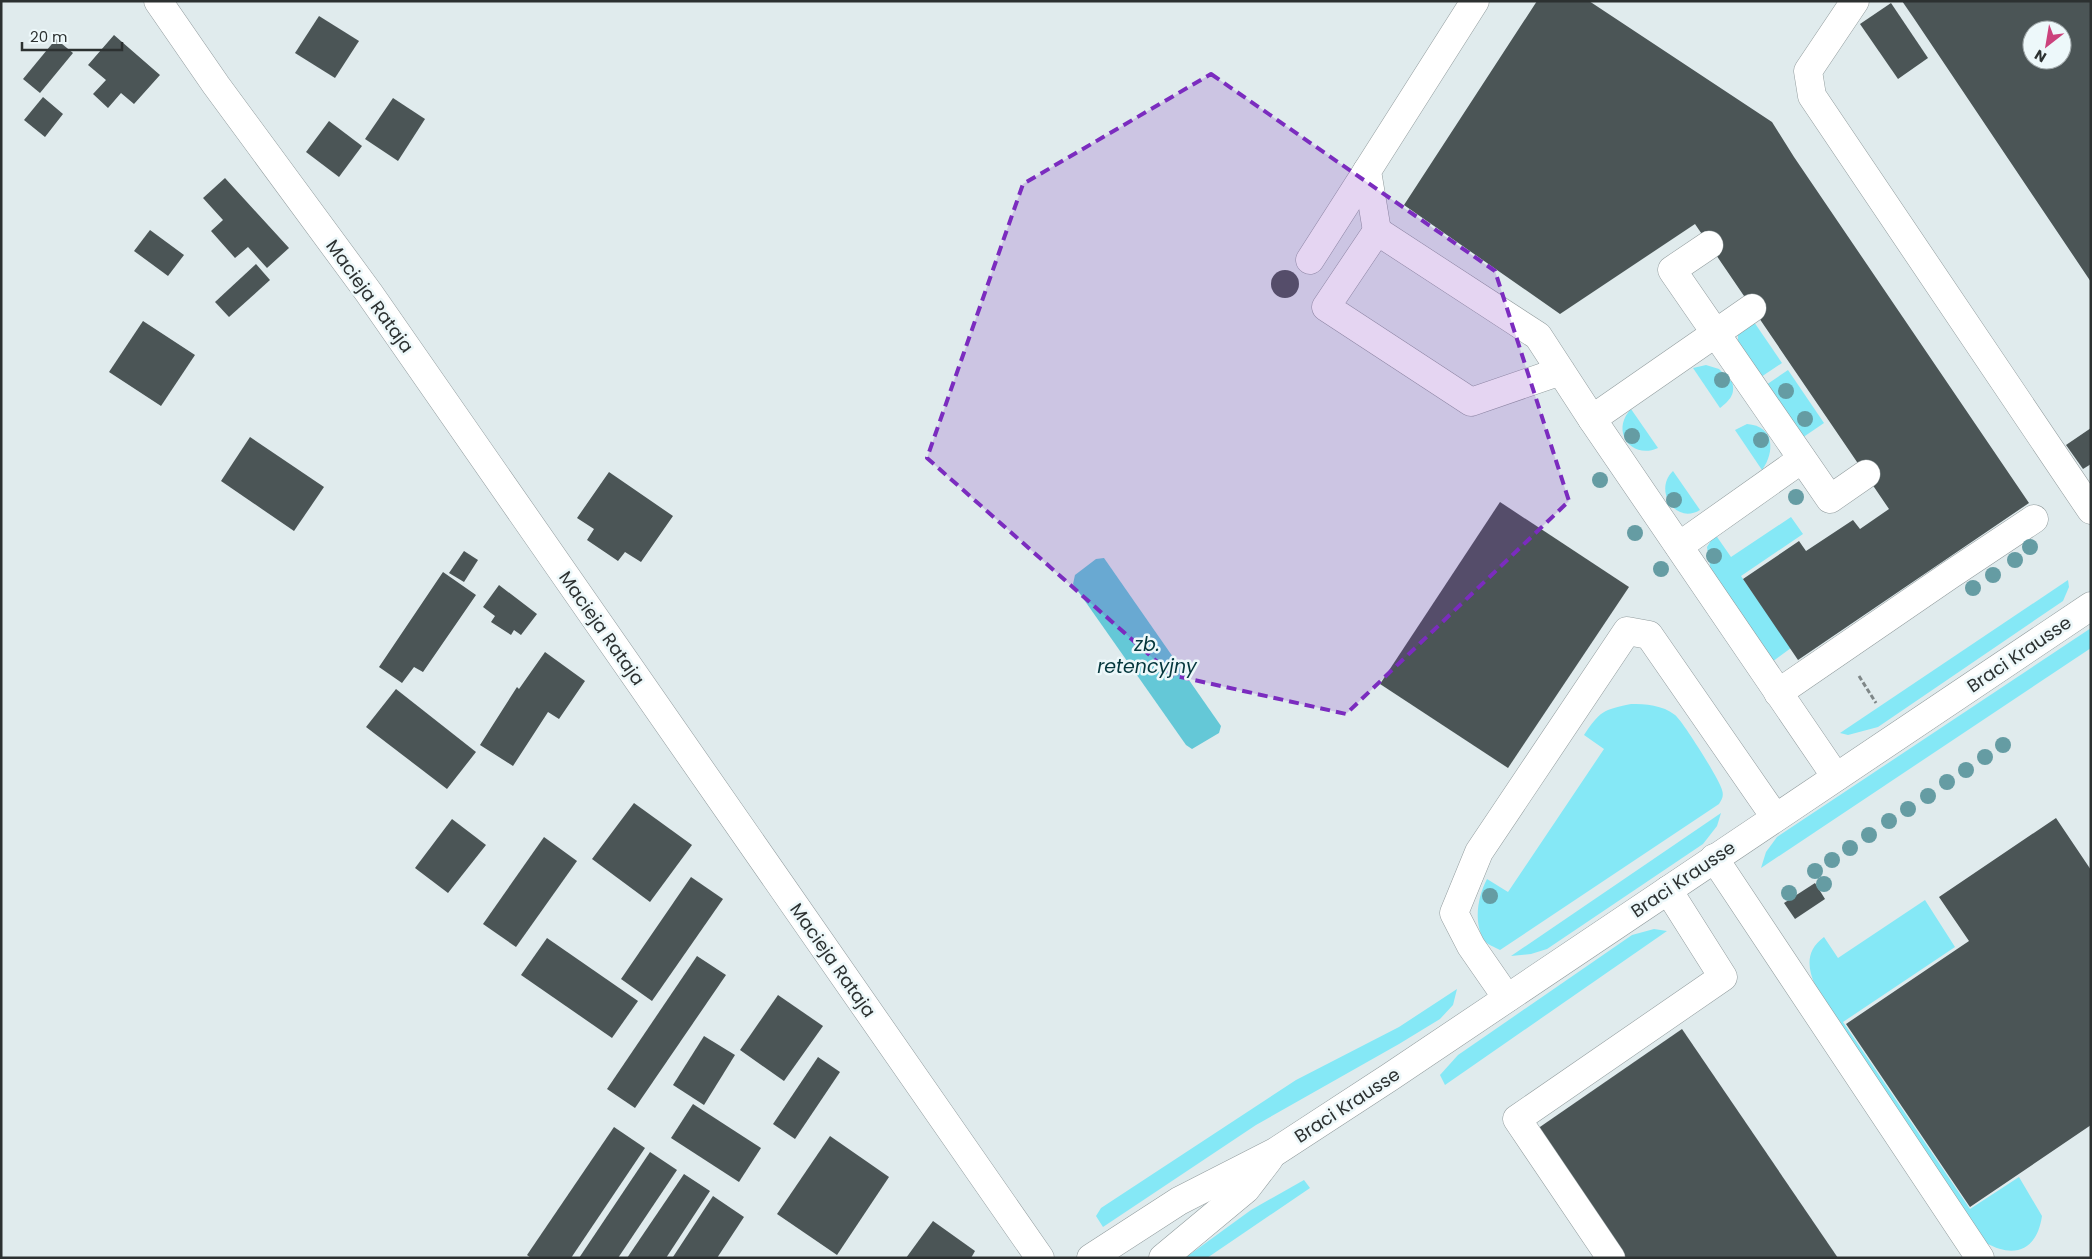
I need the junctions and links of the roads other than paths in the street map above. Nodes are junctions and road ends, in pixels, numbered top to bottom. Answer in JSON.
{"nodes":[{"id":1,"x":158,"y":1,"type":"edge"},
{"id":2,"x":1475,"y":1,"type":"edge"},
{"id":3,"x":1855,"y":1,"type":"edge"},
{"id":4,"x":1367,"y":172,"type":"junction"},
{"id":5,"x":1377,"y":231,"type":"junction"},
{"id":6,"x":1709,"y":245,"type":"dead end"},
{"id":7,"x":1310,"y":260,"type":"dead end"},
{"id":8,"x":1752,"y":308,"type":"dead end"},
{"id":9,"x":1716,"y":334,"type":"junction"},
{"id":10,"x":1561,"y":371,"type":"junction"},
{"id":11,"x":1592,"y":419,"type":"junction"},
{"id":12,"x":1802,"y":459,"type":"junction"},
{"id":13,"x":1866,"y":474,"type":"dead end"},
{"id":14,"x":2091,"y":510,"type":"edge"},
{"id":15,"x":2034,"y":519,"type":"dead end"},
{"id":16,"x":1679,"y":546,"type":"junction"},
{"id":17,"x":2091,"y":606,"type":"edge"},
{"id":18,"x":1778,"y":693,"type":"junction"},
{"id":19,"x":1836,"y":777,"type":"junction"},
{"id":20,"x":1775,"y":817,"type":"junction"},
{"id":21,"x":1714,"y":858,"type":"junction"},
{"id":22,"x":1668,"y":890,"type":"junction"},
{"id":23,"x":1507,"y":998,"type":"junction"},
{"id":24,"x":1275,"y":1152,"type":"junction"},
{"id":25,"x":1040,"y":1258,"type":"edge"},
{"id":26,"x":1091,"y":1258,"type":"edge"},
{"id":27,"x":1163,"y":1258,"type":"edge"},
{"id":28,"x":1611,"y":1258,"type":"edge"},
{"id":29,"x":1980,"y":1258,"type":"edge"}],
"edges":[{"from":1,"to":25,"type":"street","name":"Macieja Rataja"},
{"from":2,"to":4,"type":"street"},
{"from":3,"to":14,"type":"street"},
{"from":4,"to":5,"type":"street"},
{"from":4,"to":7,"type":"street"},
{"from":5,"to":10,"type":"street"},
{"from":5,"to":10,"type":"street"},
{"from":6,"to":9,"type":"street"},
{"from":8,"to":9,"type":"street"},
{"from":9,"to":11,"type":"street"},
{"from":9,"to":12,"type":"street"},
{"from":10,"to":11,"type":"street"},
{"from":11,"to":16,"type":"street"},
{"from":12,"to":13,"type":"street"},
{"from":12,"to":16,"type":"street"},
{"from":15,"to":18,"type":"street"},
{"from":16,"to":18,"type":"street"},
{"from":17,"to":19,"type":"street","name":"Braci Krausse"},
{"from":18,"to":19,"type":"street"},
{"from":19,"to":20,"type":"street","name":"Braci Krausse"},
{"from":20,"to":21,"type":"street","name":"Braci Krausse"},
{"from":20,"to":23,"type":"street"},
{"from":21,"to":22,"type":"street","name":"Braci Krausse"},
{"from":21,"to":29,"type":"street"},
{"from":22,"to":23,"type":"street","name":"Braci Krausse"},
{"from":22,"to":28,"type":"street"},
{"from":23,"to":24,"type":"street","name":"Braci Krausse"},
{"from":24,"to":26,"type":"street","name":"Braci Krausse"},
{"from":24,"to":27,"type":"street","name":"Braci Krausse"}]}
